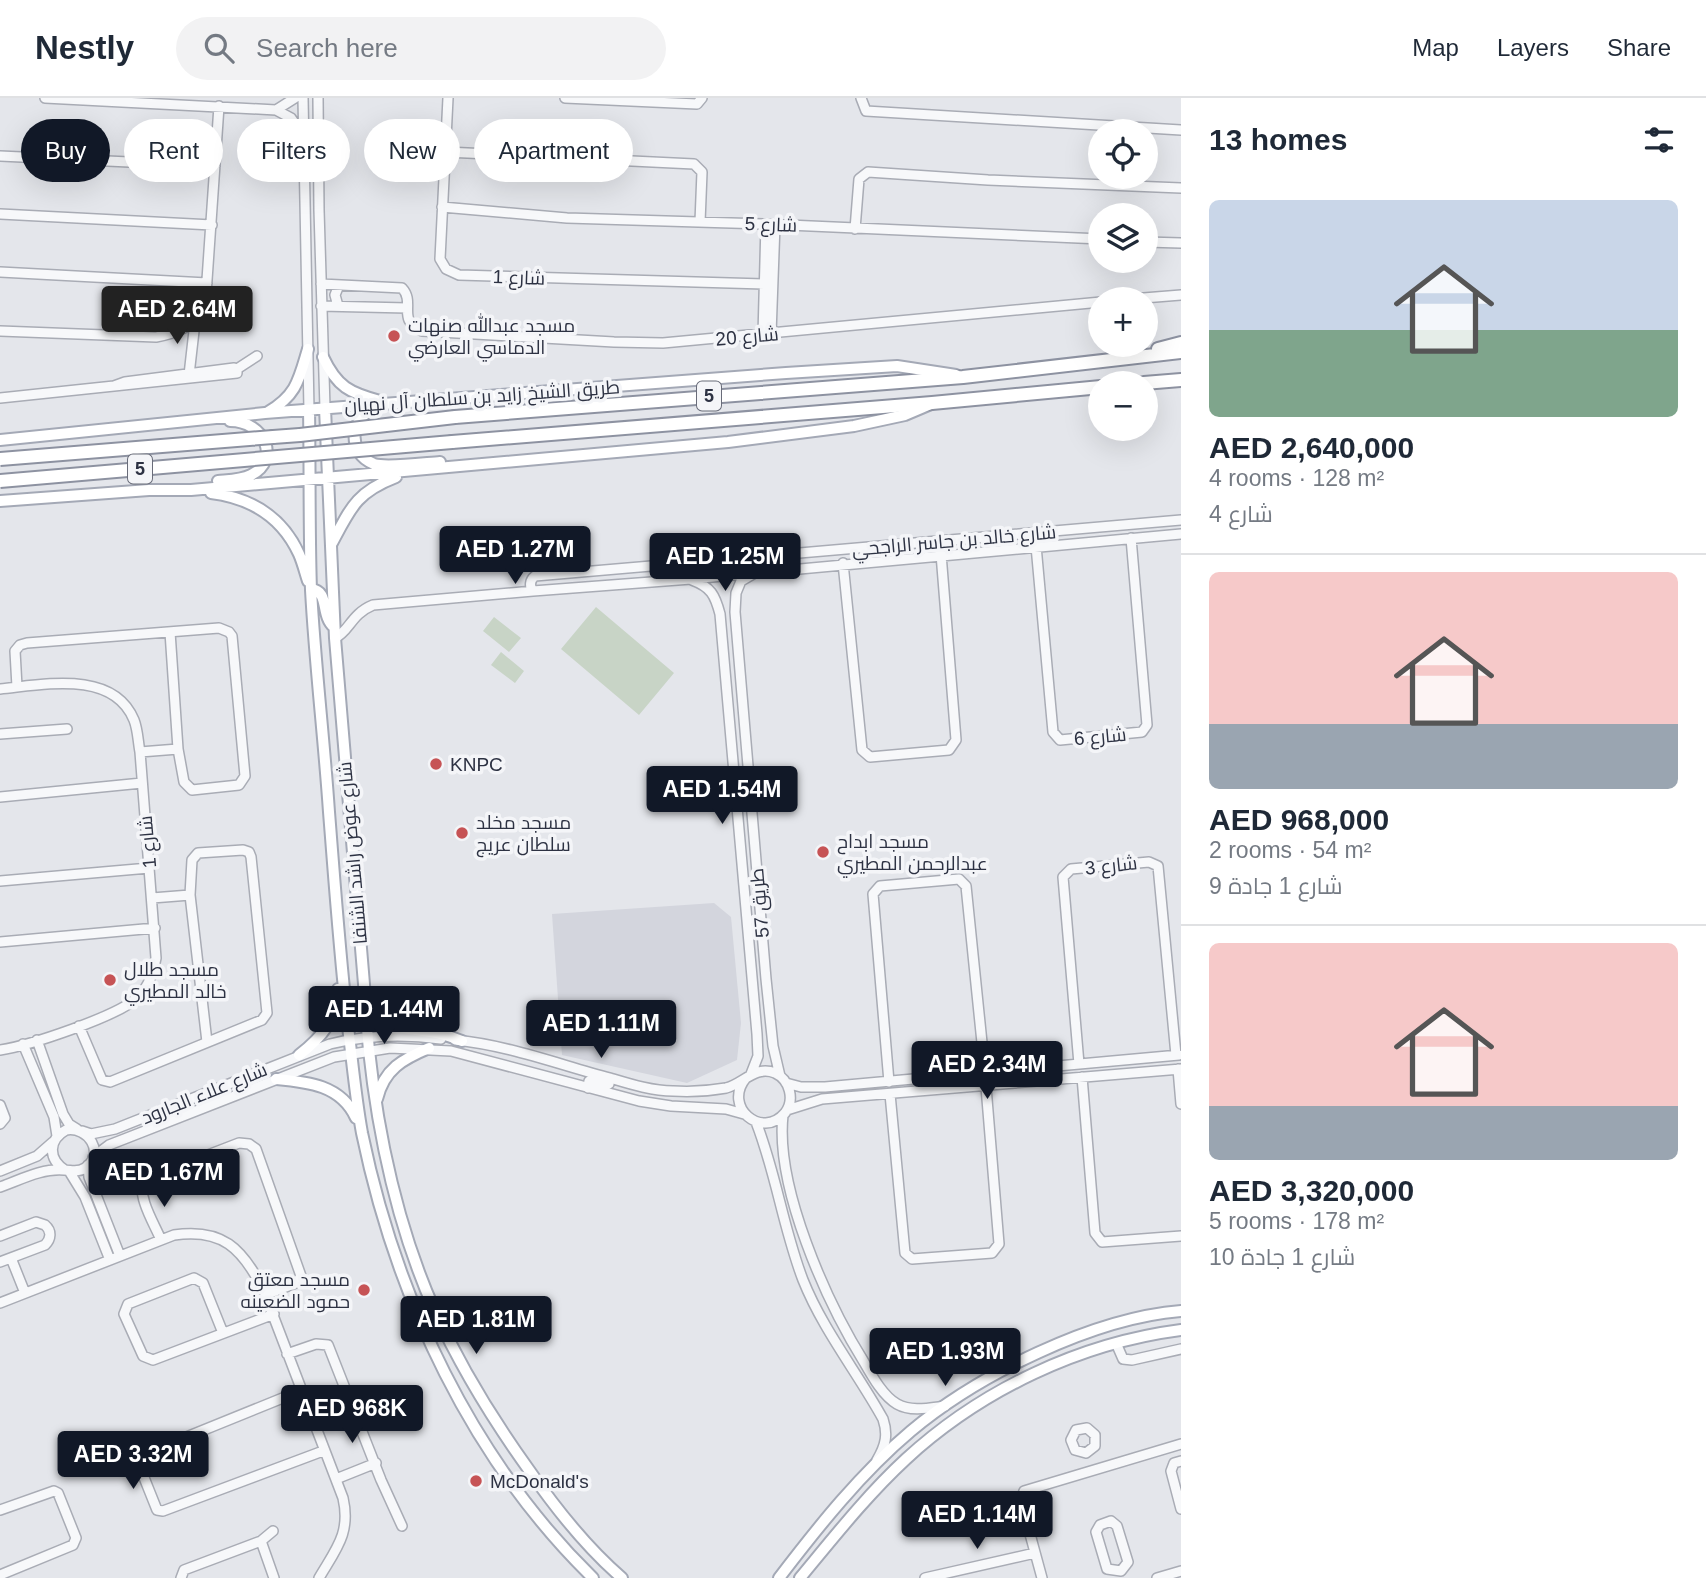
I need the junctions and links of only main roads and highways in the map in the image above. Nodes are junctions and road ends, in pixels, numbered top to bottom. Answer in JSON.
{"nodes":[{"id":1,"x":1181,"y":343,"type":"edge"},
{"id":2,"x":308,"y":349,"type":"road end"},
{"id":3,"x":1158,"y":349,"type":"edge"},
{"id":4,"x":1181,"y":352,"type":"edge"},
{"id":5,"x":1158,"y":354,"type":"edge"},
{"id":6,"x":323,"y":357,"type":"road end"},
{"id":7,"x":1128,"y":357,"type":"edge"},
{"id":8,"x":963,"y":377,"type":"junction"},
{"id":9,"x":1181,"y":380,"type":"edge"},
{"id":10,"x":1158,"y":382,"type":"edge"},
{"id":11,"x":1088,"y":388,"type":"edge"},
{"id":12,"x":542,"y":391,"type":"junction"},
{"id":13,"x":390,"y":403,"type":"junction"},
{"id":14,"x":932,"y":403,"type":"junction"},
{"id":15,"x":325,"y":408,"type":"junction"},
{"id":16,"x":309,"y":410,"type":"junction"},
{"id":17,"x":265,"y":413,"type":"junction"},
{"id":18,"x":139,"y":426,"type":"junction"},
{"id":19,"x":0,"y":440,"type":"edge"},
{"id":20,"x":554,"y":456,"type":"junction"},
{"id":21,"x":0,"y":459,"type":"edge"},
{"id":22,"x":409,"y":472,"type":"junction"},
{"id":23,"x":328,"y":479,"type":"junction"},
{"id":24,"x":310,"y":480,"type":"junction"},
{"id":25,"x":0,"y":481,"type":"edge"},
{"id":26,"x":149,"y":490,"type":"junction"},
{"id":27,"x":191,"y":490,"type":"junction"},
{"id":28,"x":0,"y":501,"type":"edge"},
{"id":29,"x":331,"y":545,"type":"junction"},
{"id":30,"x":312,"y":589,"type":"junction"},
{"id":31,"x":334,"y":633,"type":"junction"},
{"id":32,"x":330,"y":817,"type":"junction"},
{"id":33,"x":358,"y":909,"type":"junction"},
{"id":34,"x":339,"y":959,"type":"junction"},
{"id":35,"x":364,"y":984,"type":"junction"},
{"id":36,"x":462,"y":1041,"type":"road end"},
{"id":37,"x":429,"y":1048,"type":"road end"},
{"id":38,"x":299,"y":1055,"type":"road end"},
{"id":39,"x":276,"y":1079,"type":"road end"},
{"id":40,"x":376,"y":1112,"type":"junction"},
{"id":41,"x":362,"y":1134,"type":"junction"},
{"id":42,"x":1181,"y":1311,"type":"edge"},
{"id":43,"x":1181,"y":1330,"type":"edge"},
{"id":44,"x":593,"y":1578,"type":"edge"},
{"id":45,"x":622,"y":1578,"type":"edge"},
{"id":46,"x":779,"y":1578,"type":"edge"},
{"id":47,"x":800,"y":1578,"type":"edge"}],
"edges":[{"from":1,"to":3,"type":"highway"},
{"from":2,"to":17,"type":"main road"},
{"from":4,"to":5,"type":"highway","name":"طريق الشيخ زايد بن سلطان آل نهيان","number":"5"},
{"from":6,"to":13,"type":"main road"},
{"from":7,"to":8,"type":"highway","name":"طريق الشيخ زايد بن سلطان آل نهيان","number":"5"},
{"from":8,"to":12,"type":"main road","name":"طريق الشيخ زايد بن سلطان آل نهيان"},
{"from":8,"to":21,"type":"highway","name":"طريق الشيخ زايد بن سلطان آل نهيان","number":"5","bridge":true},
{"from":9,"to":10,"type":"highway"},
{"from":11,"to":14,"type":"highway","number":"5"},
{"from":12,"to":13,"type":"main road","name":"طريق الشيخ زايد بن سلطان آل نهيان"},
{"from":12,"to":20,"type":"main road"},
{"from":13,"to":15,"type":"main road","name":"طريق الشيخ زايد بن سلطان آل نهيان"},
{"from":14,"to":20,"type":"main road"},
{"from":14,"to":25,"type":"highway","number":"5","bridge":true},
{"from":15,"to":16,"type":"main road","name":"طريق الشيخ زايد بن سلطان آل نهيان"},
{"from":15,"to":23,"type":"main road","name":"شارع عوض راشد الشنفا"},
{"from":16,"to":17,"type":"main road","name":"طريق الشيخ زايد بن سلطان آل نهيان"},
{"from":16,"to":24,"type":"main road","name":"شارع عوض راشد الشنفا"},
{"from":17,"to":18,"type":"main road","name":"طريق الشيخ زايد بن سلطان آل نهيان"},
{"from":18,"to":19,"type":"main road","name":"طريق الشيخ زايد بن سلطان آل نهيان"},
{"from":18,"to":26,"type":"main road"},
{"from":20,"to":22,"type":"main road"},
{"from":22,"to":23,"type":"main road"},
{"from":22,"to":29,"type":"main road"},
{"from":23,"to":24,"type":"main road"},
{"from":23,"to":29,"type":"main road","name":"شارع عوض راشد الشنفا"},
{"from":24,"to":27,"type":"main road"},
{"from":24,"to":30,"type":"main road","name":"شارع عوض راشد الشنفا"},
{"from":26,"to":27,"type":"main road"},
{"from":26,"to":28,"type":"main road"},
{"from":27,"to":30,"type":"main road"},
{"from":29,"to":31,"type":"main road","name":"شارع عوض راشد الشنفا"},
{"from":30,"to":31,"type":"main road"},
{"from":30,"to":32,"type":"main road","name":"شارع عوض راشد الشنفا"},
{"from":31,"to":33,"type":"main road","name":"شارع عوض راشد الشنفا"},
{"from":32,"to":33,"type":"main road"},
{"from":32,"to":34,"type":"main road","name":"شارع عوض راشد الشنفا"},
{"from":33,"to":35,"type":"main road","name":"شارع عوض راشد الشنفا"},
{"from":34,"to":38,"type":"main road"},
{"from":34,"to":41,"type":"main road","name":"شارع عوض راشد الشنفا"},
{"from":35,"to":36,"type":"main road"},
{"from":35,"to":40,"type":"main road","name":"شارع عوض راشد الشنفا"},
{"from":37,"to":40,"type":"main road"},
{"from":39,"to":41,"type":"main road"},
{"from":40,"to":45,"type":"main road","name":"شارع عوض راشد الشنفا"},
{"from":41,"to":44,"type":"main road","name":"شارع عوض راشد الشنفا"},
{"from":42,"to":46,"type":"main road"},
{"from":43,"to":47,"type":"main road"}]}
